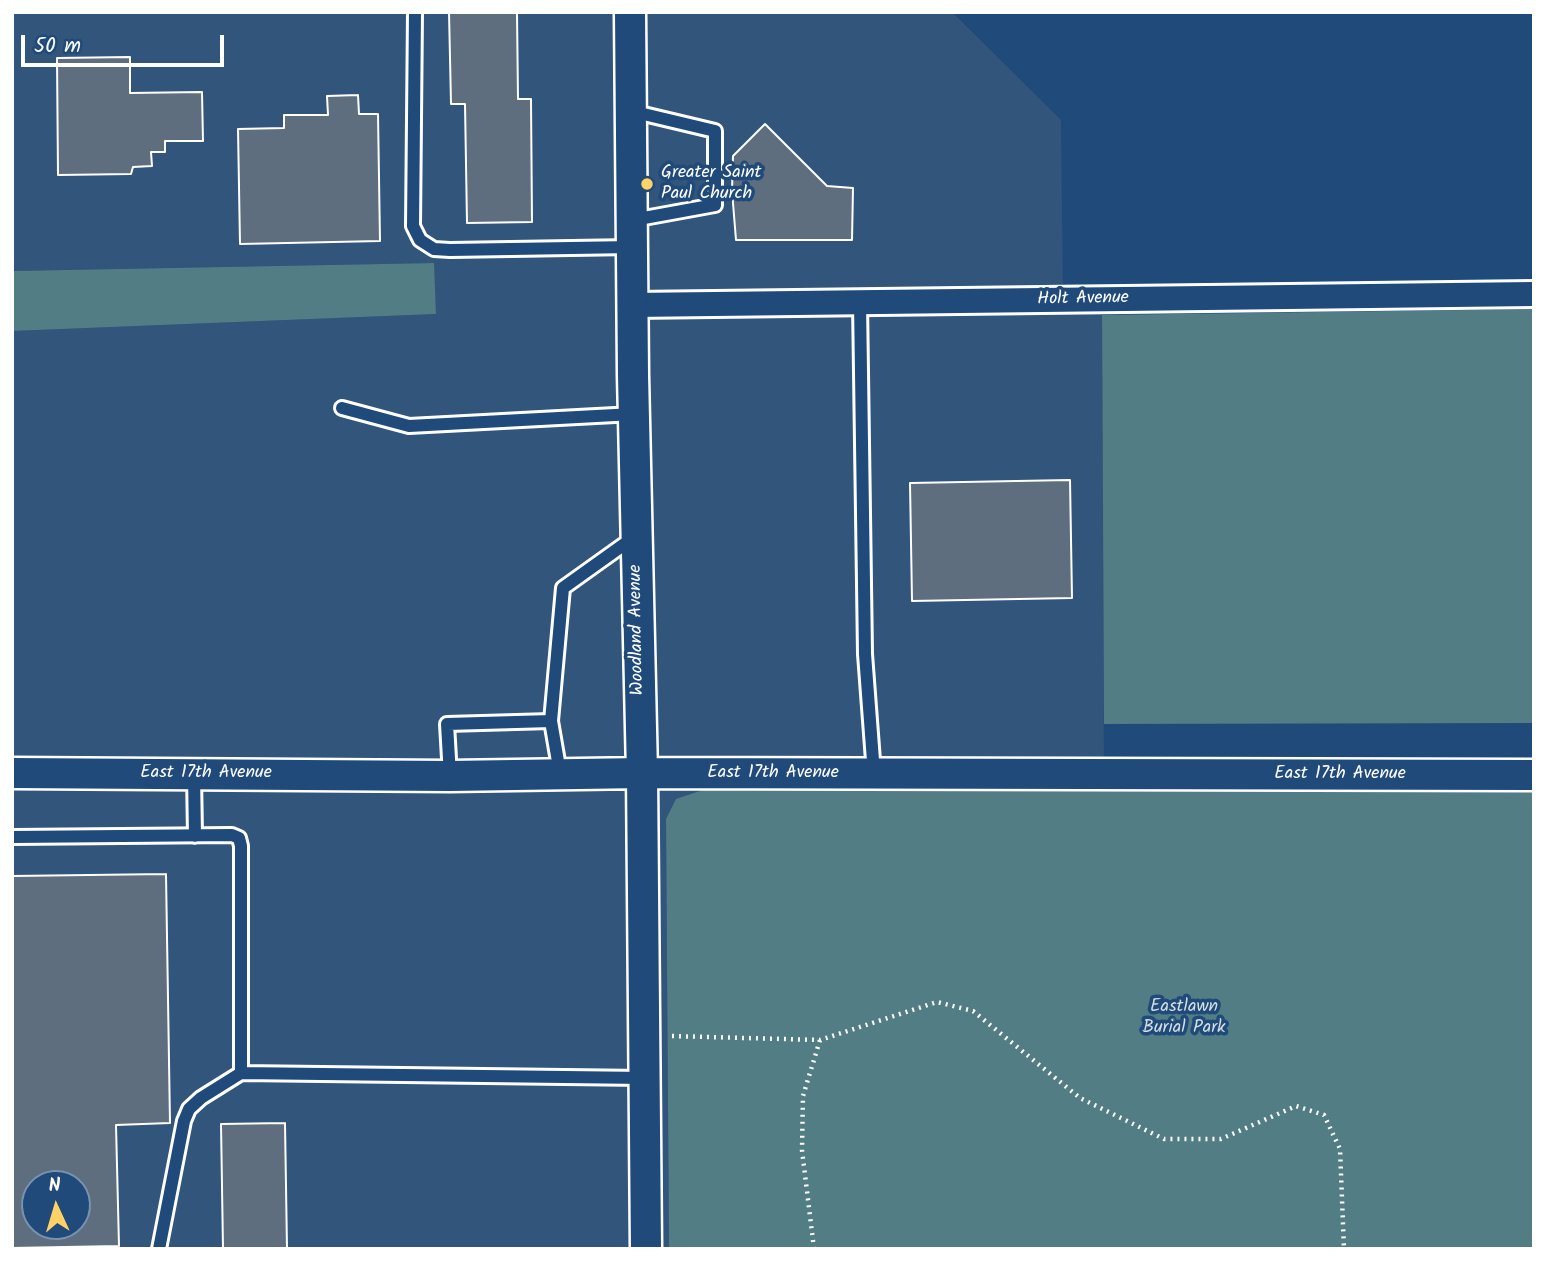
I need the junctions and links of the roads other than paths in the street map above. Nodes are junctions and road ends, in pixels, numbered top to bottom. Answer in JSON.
{"nodes":[{"id":1,"x":415,"y":12,"type":"edge"},
{"id":2,"x":630,"y":12,"type":"edge"},
{"id":3,"x":631,"y":111,"type":"junction"},
{"id":4,"x":632,"y":234,"type":"junction"},
{"id":5,"x":1534,"y":294,"type":"edge"},
{"id":6,"x":860,"y":302,"type":"junction"},
{"id":7,"x":632,"y":305,"type":"junction"},
{"id":8,"x":342,"y":408,"type":"dead end"},
{"id":9,"x":634,"y":414,"type":"junction"},
{"id":10,"x":636,"y":536,"type":"junction"},
{"id":11,"x":551,"y":721,"type":"junction"},
{"id":12,"x":12,"y":773,"type":"edge"},
{"id":13,"x":194,"y":773,"type":"junction"},
{"id":14,"x":642,"y":773,"type":"junction"},
{"id":15,"x":560,"y":774,"type":"junction"},
{"id":16,"x":874,"y":774,"type":"junction"},
{"id":17,"x":1534,"y":775,"type":"edge"},
{"id":18,"x":450,"y":776,"type":"junction"},
{"id":19,"x":195,"y":836,"type":"junction"},
{"id":20,"x":12,"y":837,"type":"edge"},
{"id":21,"x":241,"y":1073,"type":"junction"},
{"id":22,"x":645,"y":1078,"type":"junction"},
{"id":23,"x":159,"y":1249,"type":"edge"},
{"id":24,"x":646,"y":1249,"type":"edge"}],
"edges":[{"from":1,"to":4,"type":"lane"},
{"from":2,"to":3,"type":"street","name":"Woodland Avenue"},
{"from":3,"to":4,"type":"street","name":"Woodland Avenue"},
{"from":3,"to":4,"type":"lane"},
{"from":4,"to":7,"type":"street","name":"Woodland Avenue"},
{"from":5,"to":6,"type":"street","name":"Holt Avenue"},
{"from":6,"to":7,"type":"street","name":"Holt Avenue"},
{"from":6,"to":16,"type":"lane"},
{"from":7,"to":9,"type":"street","name":"Woodland Avenue"},
{"from":8,"to":9,"type":"lane"},
{"from":9,"to":10,"type":"street","name":"Woodland Avenue"},
{"from":10,"to":11,"type":"lane"},
{"from":10,"to":14,"type":"street","name":"Woodland Avenue"},
{"from":11,"to":15,"type":"lane"},
{"from":11,"to":18,"type":"lane"},
{"from":12,"to":13,"type":"street","name":"East 17th Avenue"},
{"from":13,"to":18,"type":"street","name":"East 17th Avenue"},
{"from":13,"to":19,"type":"lane"},
{"from":14,"to":15,"type":"street","name":"East 17th Avenue"},
{"from":14,"to":16,"type":"street","name":"East 17th Avenue"},
{"from":14,"to":22,"type":"street","name":"Woodland Avenue"},
{"from":15,"to":18,"type":"street","name":"East 17th Avenue"},
{"from":16,"to":17,"type":"street","name":"East 17th Avenue"},
{"from":19,"to":20,"type":"lane"},
{"from":19,"to":21,"type":"lane"},
{"from":21,"to":22,"type":"lane"},
{"from":21,"to":23,"type":"lane"},
{"from":22,"to":24,"type":"street","name":"Woodland Avenue"}]}
